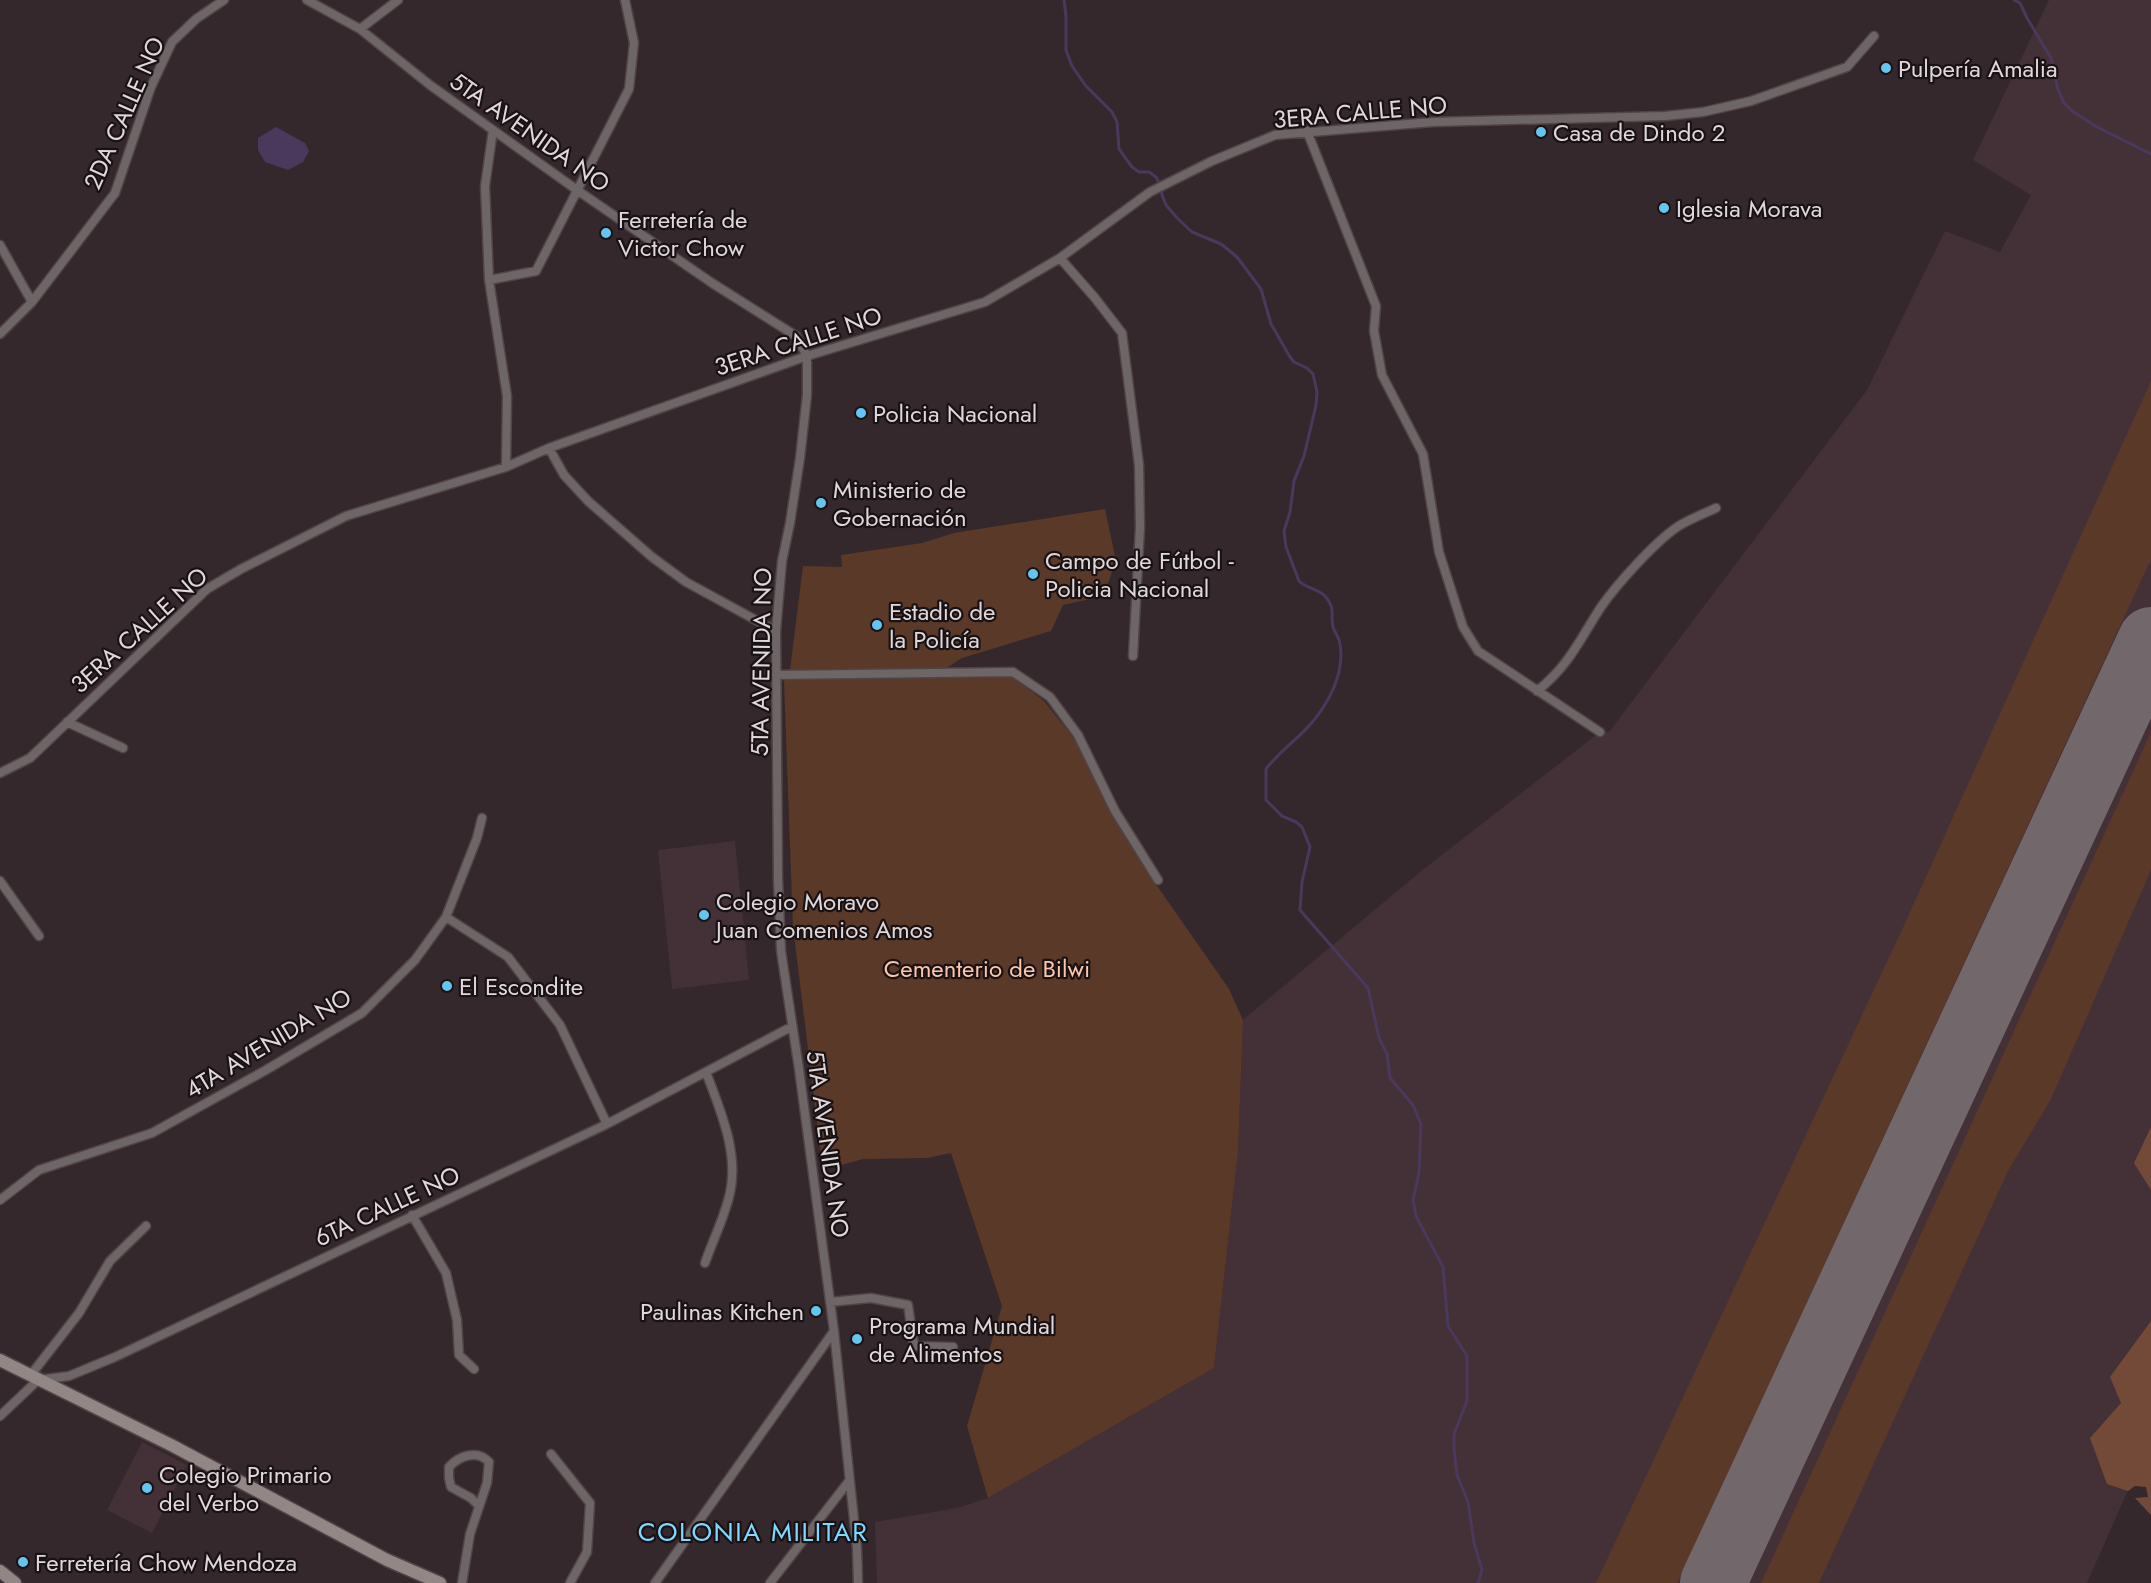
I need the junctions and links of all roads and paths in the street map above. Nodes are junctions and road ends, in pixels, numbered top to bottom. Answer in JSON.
{"nodes":[{"id":1,"x":224,"y":0,"type":"edge"},
{"id":2,"x":306,"y":0,"type":"edge"},
{"id":3,"x":398,"y":0,"type":"edge"},
{"id":4,"x":625,"y":0,"type":"edge"},
{"id":5,"x":360,"y":28,"type":"junction"},
{"id":6,"x":1874,"y":36,"type":"dead end"},
{"id":7,"x":494,"y":130,"type":"junction"},
{"id":8,"x":1307,"y":131,"type":"junction"},
{"id":9,"x":577,"y":190,"type":"junction"},
{"id":10,"x":0,"y":245,"type":"edge"},
{"id":11,"x":1060,"y":258,"type":"junction"},
{"id":12,"x":489,"y":280,"type":"junction"},
{"id":13,"x":32,"y":302,"type":"junction"},
{"id":14,"x":0,"y":334,"type":"edge"},
{"id":15,"x":807,"y":356,"type":"junction"},
{"id":16,"x":549,"y":448,"type":"junction"},
{"id":17,"x":506,"y":467,"type":"junction"},
{"id":18,"x":1716,"y":508,"type":"dead end"},
{"id":19,"x":776,"y":631,"type":"junction"},
{"id":20,"x":1133,"y":656,"type":"dead end"},
{"id":21,"x":777,"y":675,"type":"junction"},
{"id":22,"x":1537,"y":691,"type":"junction"},
{"id":23,"x":68,"y":722,"type":"junction"},
{"id":24,"x":1600,"y":732,"type":"dead end"},
{"id":25,"x":123,"y":748,"type":"dead end"},
{"id":26,"x":0,"y":773,"type":"edge"},
{"id":27,"x":483,"y":818,"type":"dead end"},
{"id":28,"x":1158,"y":880,"type":"dead end"},
{"id":29,"x":0,"y":881,"type":"edge"},
{"id":30,"x":446,"y":917,"type":"junction"},
{"id":31,"x":39,"y":936,"type":"dead end"},
{"id":32,"x":792,"y":1027,"type":"junction"},
{"id":33,"x":706,"y":1072,"type":"junction"},
{"id":34,"x":607,"y":1124,"type":"junction"},
{"id":35,"x":0,"y":1200,"type":"edge"},
{"id":36,"x":412,"y":1215,"type":"junction"},
{"id":37,"x":146,"y":1226,"type":"dead end"},
{"id":38,"x":705,"y":1263,"type":"dead end"},
{"id":39,"x":830,"y":1302,"type":"junction"},
{"id":40,"x":834,"y":1331,"type":"junction"},
{"id":41,"x":953,"y":1347,"type":"dead end"},
{"id":42,"x":0,"y":1360,"type":"edge"},
{"id":43,"x":474,"y":1369,"type":"dead end"},
{"id":44,"x":34,"y":1378,"type":"junction"},
{"id":45,"x":0,"y":1416,"type":"edge"},
{"id":46,"x":550,"y":1455,"type":"dead end"},
{"id":47,"x":849,"y":1480,"type":"junction"},
{"id":48,"x":479,"y":1506,"type":"junction"},
{"id":49,"x":0,"y":1572,"type":"edge"},
{"id":50,"x":15,"y":1583,"type":"edge"},
{"id":51,"x":440,"y":1583,"type":"edge"},
{"id":52,"x":462,"y":1583,"type":"edge"},
{"id":53,"x":570,"y":1583,"type":"edge"},
{"id":54,"x":655,"y":1583,"type":"edge"},
{"id":55,"x":770,"y":1583,"type":"edge"},
{"id":56,"x":858,"y":1583,"type":"edge"}],
"edges":[{"from":1,"to":13,"type":"street","name":"2DA CALLE NO"},
{"from":2,"to":5,"type":"street","name":"5TA AVENIDA NO"},
{"from":3,"to":5,"type":"street"},
{"from":4,"to":9,"type":"street"},
{"from":5,"to":7,"type":"street","name":"5TA AVENIDA NO"},
{"from":6,"to":8,"type":"street","name":"3ERA CALLE NO"},
{"from":7,"to":9,"type":"street","name":"5TA AVENIDA NO"},
{"from":7,"to":12,"type":"street"},
{"from":8,"to":11,"type":"street","name":"3ERA CALLE NO"},
{"from":8,"to":22,"type":"street"},
{"from":9,"to":12,"type":"street"},
{"from":9,"to":15,"type":"street","name":"5TA AVENIDA NO"},
{"from":10,"to":13,"type":"street"},
{"from":11,"to":15,"type":"street","name":"3ERA CALLE NO"},
{"from":11,"to":20,"type":"street"},
{"from":12,"to":17,"type":"street"},
{"from":13,"to":14,"type":"street","name":"2DA CALLE NO"},
{"from":15,"to":16,"type":"street","name":"3ERA CALLE NO"},
{"from":15,"to":19,"type":"street","name":"5TA AVENIDA NO"},
{"from":16,"to":17,"type":"street","name":"3ERA CALLE NO"},
{"from":16,"to":19,"type":"street"},
{"from":17,"to":23,"type":"street","name":"3ERA CALLE NO"},
{"from":18,"to":22,"type":"street"},
{"from":19,"to":21,"type":"street","name":"5TA AVENIDA NO"},
{"from":21,"to":28,"type":"street"},
{"from":21,"to":32,"type":"street","name":"5TA AVENIDA NO"},
{"from":22,"to":24,"type":"street"},
{"from":23,"to":25,"type":"street"},
{"from":23,"to":26,"type":"street","name":"3ERA CALLE NO"},
{"from":27,"to":30,"type":"street","name":"4TA AVENIDA NO"},
{"from":29,"to":31,"type":"street"},
{"from":30,"to":34,"type":"street"},
{"from":30,"to":35,"type":"street","name":"4TA AVENIDA NO"},
{"from":32,"to":33,"type":"street","name":"6TA CALLE NO"},
{"from":32,"to":39,"type":"street","name":"5TA AVENIDA NO"},
{"from":33,"to":34,"type":"street","name":"6TA CALLE NO"},
{"from":33,"to":38,"type":"street"},
{"from":34,"to":36,"type":"street","name":"6TA CALLE NO"},
{"from":36,"to":43,"type":"street"},
{"from":36,"to":44,"type":"street","name":"6TA CALLE NO"},
{"from":37,"to":44,"type":"street"},
{"from":39,"to":40,"type":"street","name":"5TA AVENIDA NO"},
{"from":39,"to":41,"type":"street"},
{"from":40,"to":47,"type":"street","name":"5TA AVENIDA NO"},
{"from":40,"to":54,"type":"street"},
{"from":42,"to":44,"type":"street"},
{"from":44,"to":45,"type":"street"},
{"from":44,"to":51,"type":"street"},
{"from":46,"to":53,"type":"street"},
{"from":47,"to":55,"type":"street"},
{"from":47,"to":56,"type":"street","name":"5TA AVENIDA NO"},
{"from":48,"to":48,"type":"street"},
{"from":48,"to":52,"type":"street"},
{"from":49,"to":50,"type":"street"}]}
